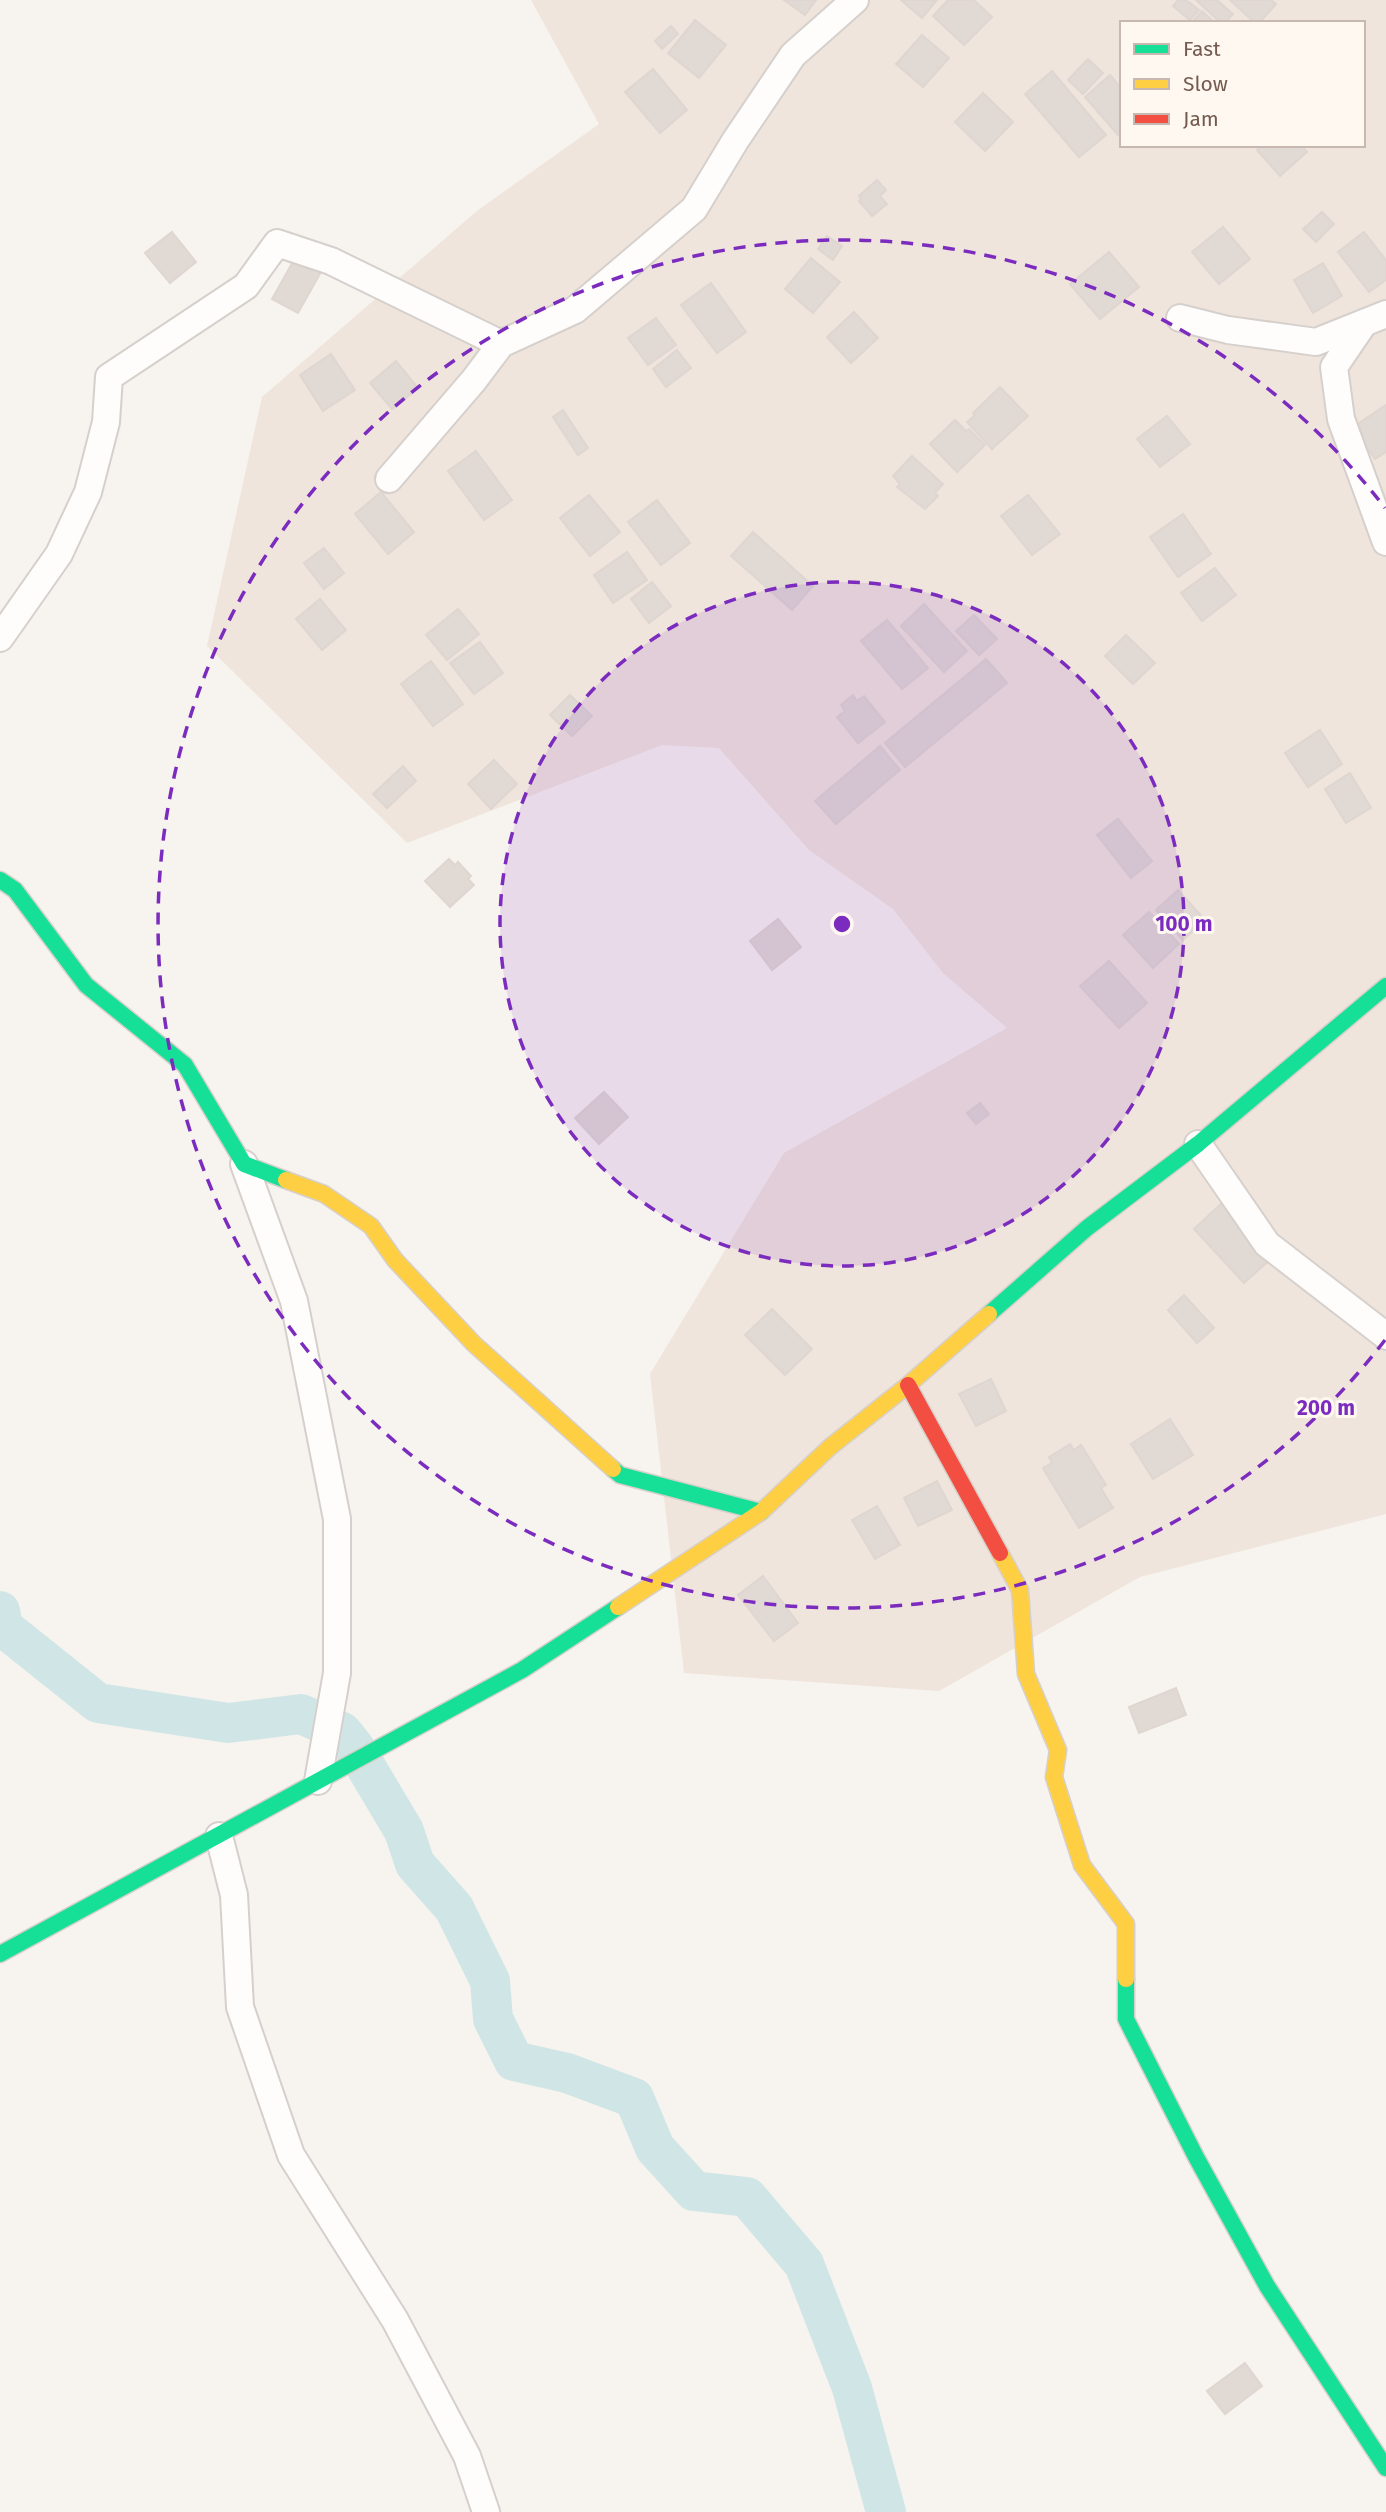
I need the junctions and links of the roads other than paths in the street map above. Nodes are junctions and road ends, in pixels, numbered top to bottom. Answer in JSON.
{"nodes":[{"id":1,"x":855,"y":0,"type":"edge"},
{"id":2,"x":1180,"y":318,"type":"dead end"},
{"id":3,"x":1375,"y":319,"type":"edge"},
{"id":4,"x":500,"y":344,"type":"junction"},
{"id":5,"x":389,"y":479,"type":"dead end"},
{"id":6,"x":1386,"y":542,"type":"edge"},
{"id":7,"x":0,"y":638,"type":"edge"},
{"id":8,"x":0,"y":880,"type":"edge"},
{"id":9,"x":1386,"y":986,"type":"edge"},
{"id":10,"x":1198,"y":1144,"type":"junction"},
{"id":11,"x":244,"y":1164,"type":"junction"},
{"id":12,"x":1386,"y":1336,"type":"edge"},
{"id":13,"x":908,"y":1385,"type":"junction"},
{"id":14,"x":761,"y":1512,"type":"junction"},
{"id":15,"x":318,"y":1781,"type":"junction"},
{"id":16,"x":219,"y":1836,"type":"junction"},
{"id":17,"x":0,"y":1954,"type":"edge"},
{"id":18,"x":1386,"y":2468,"type":"edge"},
{"id":19,"x":486,"y":2512,"type":"edge"}],
"edges":[{"from":1,"to":4,"type":"street"},
{"from":2,"to":3,"type":"street"},
{"from":3,"to":6,"type":"street"},
{"from":4,"to":5,"type":"street"},
{"from":4,"to":7,"type":"street"},
{"from":8,"to":11,"type":"street"},
{"from":9,"to":10,"type":"street"},
{"from":10,"to":12,"type":"street"},
{"from":10,"to":13,"type":"street"},
{"from":11,"to":14,"type":"street"},
{"from":11,"to":15,"type":"street"},
{"from":13,"to":14,"type":"street"},
{"from":13,"to":18,"type":"street"},
{"from":14,"to":15,"type":"street"},
{"from":15,"to":16,"type":"street"},
{"from":16,"to":17,"type":"street"},
{"from":16,"to":19,"type":"street"}]}
